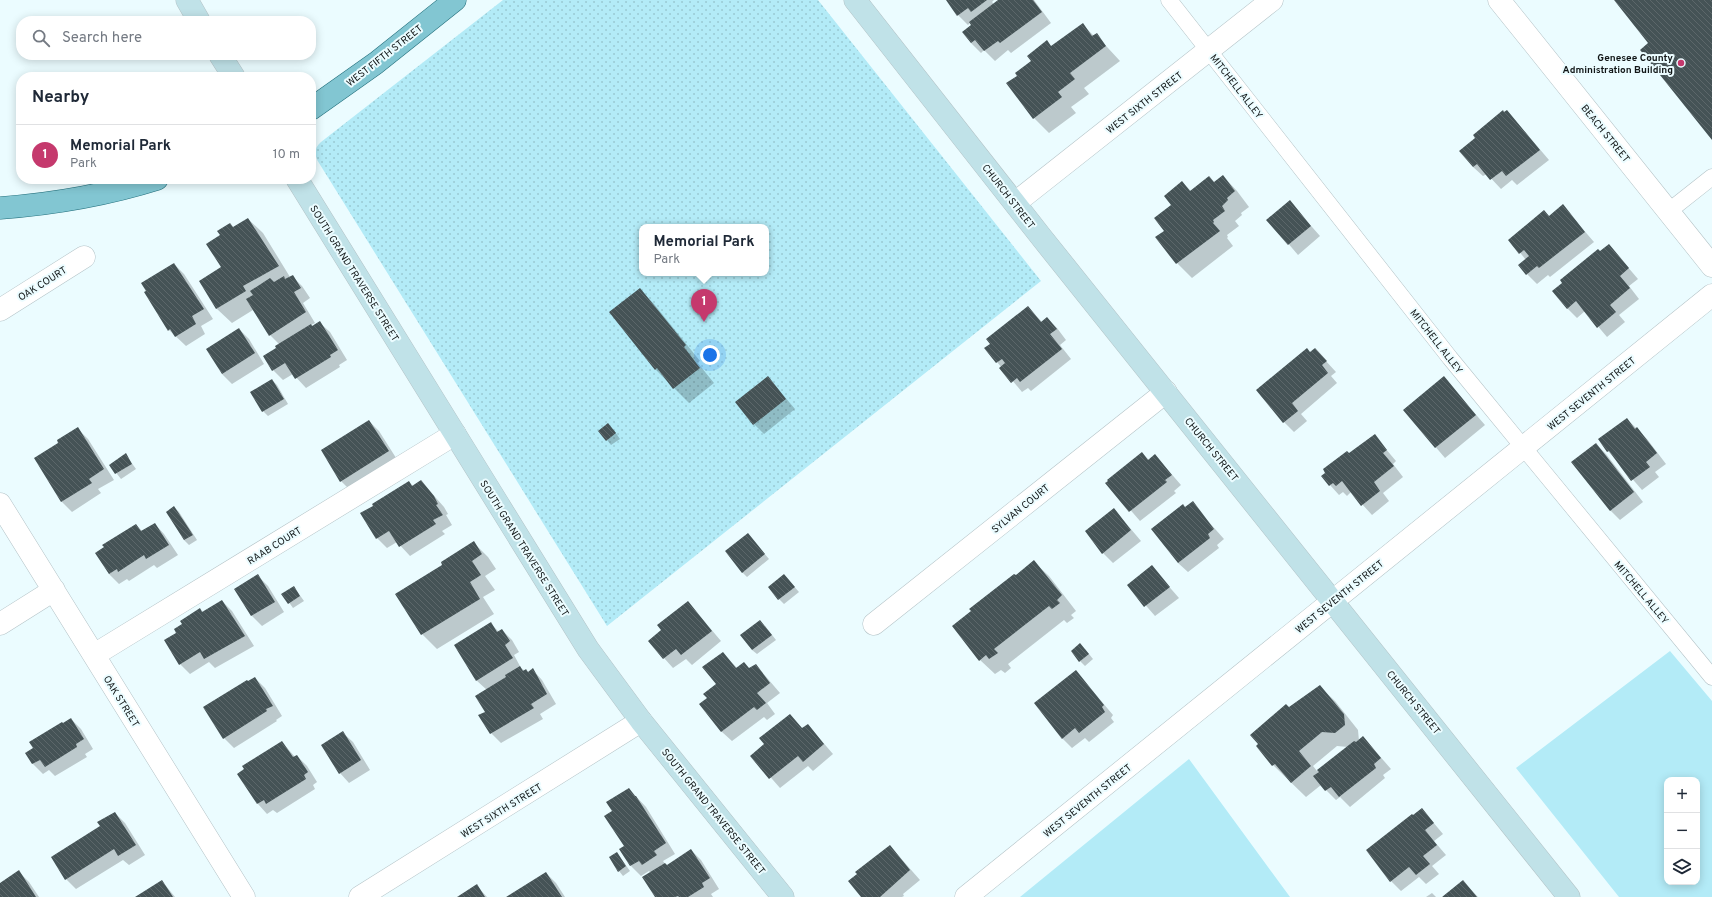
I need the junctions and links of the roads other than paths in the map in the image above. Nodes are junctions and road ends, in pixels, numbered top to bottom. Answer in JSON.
{"nodes":[{"id":1,"x":186,"y":0,"type":"edge"},
{"id":2,"x":455,"y":0,"type":"edge"},
{"id":3,"x":855,"y":0,"type":"edge"},
{"id":4,"x":1169,"y":0,"type":"edge"},
{"id":5,"x":1272,"y":0,"type":"edge"},
{"id":6,"x":1500,"y":0,"type":"edge"},
{"id":7,"x":196,"y":16,"type":"edge"},
{"id":8,"x":1209,"y":50,"type":"junction"},
{"id":9,"x":223,"y":60,"type":"edge"},
{"id":10,"x":231,"y":72,"type":"edge"},
{"id":11,"x":316,"y":105,"type":"edge"},
{"id":12,"x":1712,"y":177,"type":"edge"},
{"id":13,"x":139,"y":184,"type":"edge"},
{"id":14,"x":300,"y":184,"type":"edge"},
{"id":15,"x":1015,"y":203,"type":"junction"},
{"id":16,"x":0,"y":208,"type":"edge"},
{"id":17,"x":1669,"y":212,"type":"junction"},
{"id":18,"x":84,"y":257,"type":"dead end"},
{"id":19,"x":1712,"y":266,"type":"edge"},
{"id":20,"x":1712,"y":295,"type":"edge"},
{"id":21,"x":0,"y":310,"type":"edge"},
{"id":22,"x":1166,"y":392,"type":"junction"},
{"id":23,"x":454,"y":434,"type":"junction"},
{"id":24,"x":1524,"y":447,"type":"junction"},
{"id":25,"x":0,"y":504,"type":"edge"},
{"id":26,"x":54,"y":590,"type":"junction"},
{"id":27,"x":1334,"y":601,"type":"junction"},
{"id":28,"x":0,"y":624,"type":"edge"},
{"id":29,"x":874,"y":624,"type":"dead end"},
{"id":30,"x":94,"y":655,"type":"junction"},
{"id":31,"x":1712,"y":677,"type":"edge"},
{"id":32,"x":641,"y":721,"type":"junction"},
{"id":33,"x":244,"y":897,"type":"edge"},
{"id":34,"x":360,"y":897,"type":"edge"},
{"id":35,"x":783,"y":897,"type":"edge"},
{"id":36,"x":966,"y":897,"type":"edge"},
{"id":37,"x":1569,"y":897,"type":"edge"}],
"edges":[{"from":1,"to":7,"type":"main road"},
{"from":2,"to":11,"type":"main road","name":"WEST FIFTH STREET"},
{"from":3,"to":15,"type":"main road","name":"CHURCH STREET"},
{"from":4,"to":8,"type":"lane","name":"MITCHELL ALLEY"},
{"from":5,"to":8,"type":"street","name":"WEST SIXTH STREET"},
{"from":6,"to":17,"type":"street","name":"BEACH STREET"},
{"from":8,"to":15,"type":"street","name":"WEST SIXTH STREET"},
{"from":8,"to":24,"type":"lane","name":"MITCHELL ALLEY"},
{"from":9,"to":10,"type":"main road"},
{"from":12,"to":17,"type":"lane"},
{"from":13,"to":16,"type":"main road"},
{"from":14,"to":23,"type":"main road","name":"SOUTH GRAND TRAVERSE STREET"},
{"from":15,"to":22,"type":"main road","name":"CHURCH STREET"},
{"from":17,"to":19,"type":"street","name":"BEACH STREET"},
{"from":18,"to":21,"type":"street","name":"OAK COURT"},
{"from":20,"to":24,"type":"street","name":"WEST SEVENTH STREET"},
{"from":22,"to":27,"type":"main road","name":"CHURCH STREET"},
{"from":22,"to":29,"type":"street","name":"SYLVAN COURT"},
{"from":23,"to":30,"type":"street","name":"RAAB COURT"},
{"from":23,"to":32,"type":"main road","name":"SOUTH GRAND TRAVERSE STREET"},
{"from":24,"to":27,"type":"street","name":"WEST SEVENTH STREET"},
{"from":24,"to":31,"type":"lane","name":"MITCHELL ALLEY"},
{"from":25,"to":26,"type":"street","name":"OAK STREET"},
{"from":26,"to":28,"type":"street"},
{"from":26,"to":30,"type":"street","name":"OAK STREET"},
{"from":27,"to":36,"type":"street","name":"WEST SEVENTH STREET"},
{"from":27,"to":37,"type":"main road","name":"CHURCH STREET"},
{"from":30,"to":33,"type":"street","name":"OAK STREET"},
{"from":32,"to":34,"type":"street","name":"WEST SIXTH STREET"},
{"from":32,"to":35,"type":"main road","name":"SOUTH GRAND TRAVERSE STREET"}]}
